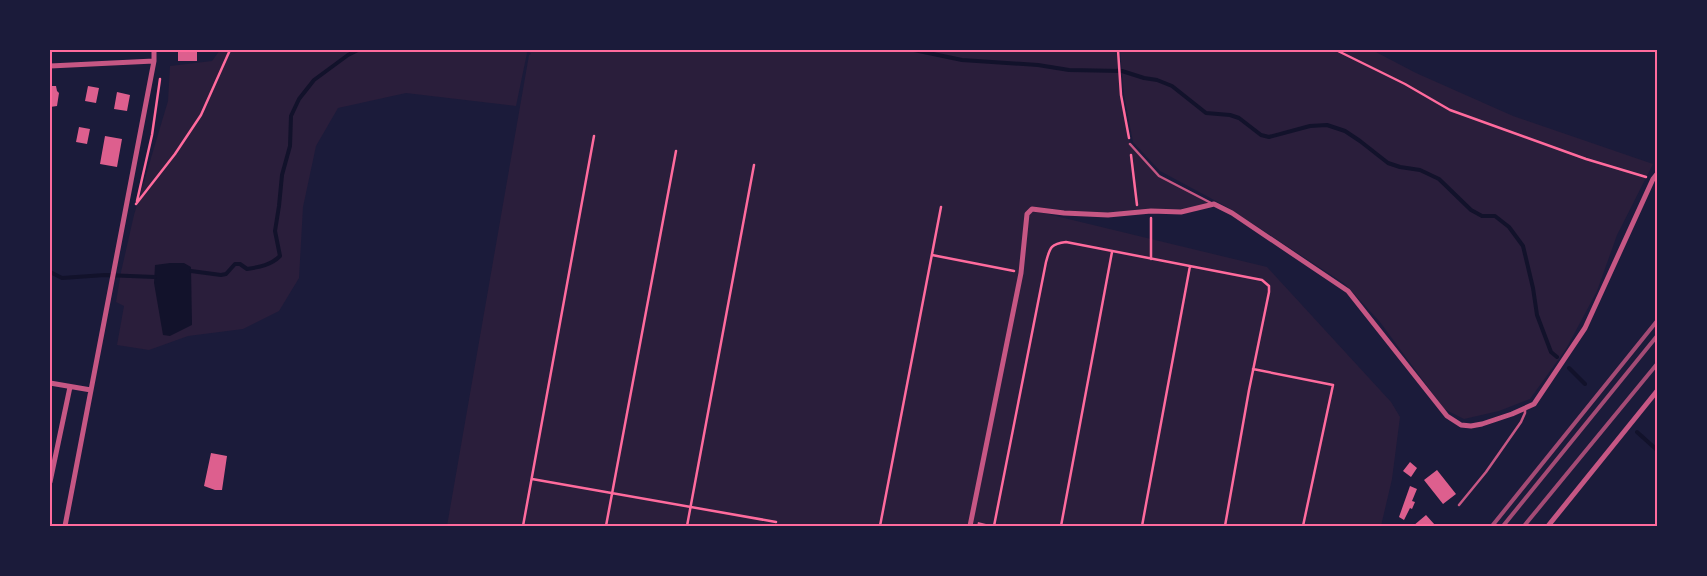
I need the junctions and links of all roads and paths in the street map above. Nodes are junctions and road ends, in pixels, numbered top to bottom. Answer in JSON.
{"nodes":[{"id":1,"x":154,"y":50,"type":"edge"},
{"id":2,"x":230,"y":50,"type":"edge"},
{"id":3,"x":1118,"y":50,"type":"edge"},
{"id":4,"x":1336,"y":50,"type":"edge"},
{"id":5,"x":154,"y":61,"type":"junction"},
{"id":6,"x":50,"y":66,"type":"edge"},
{"id":7,"x":160,"y":79,"type":"dead end"},
{"id":8,"x":594,"y":136,"type":"dead end"},
{"id":9,"x":1130,"y":144,"type":"junction"},
{"id":10,"x":676,"y":151,"type":"dead end"},
{"id":11,"x":754,"y":165,"type":"dead end"},
{"id":12,"x":1657,"y":174,"type":"edge"},
{"id":13,"x":1653,"y":179,"type":"junction"},
{"id":14,"x":137,"y":202,"type":"junction"},
{"id":15,"x":1214,"y":204,"type":"junction"},
{"id":16,"x":942,"y":207,"type":"dead end"},
{"id":17,"x":1151,"y":211,"type":"junction"},
{"id":18,"x":1138,"y":212,"type":"junction"},
{"id":19,"x":124,"y":218,"type":"junction"},
{"id":20,"x":1112,"y":252,"type":"junction"},
{"id":21,"x":932,"y":255,"type":"junction"},
{"id":22,"x":1151,"y":259,"type":"junction"},
{"id":23,"x":1190,"y":266,"type":"junction"},
{"id":24,"x":1021,"y":273,"type":"junction"},
{"id":25,"x":1253,"y":369,"type":"junction"},
{"id":26,"x":50,"y":383,"type":"edge"},
{"id":27,"x":70,"y":387,"type":"junction"},
{"id":28,"x":91,"y":390,"type":"junction"},
{"id":29,"x":1657,"y":391,"type":"edge"},
{"id":30,"x":1525,"y":409,"type":"junction"},
{"id":31,"x":532,"y":478,"type":"junction"},
{"id":32,"x":50,"y":482,"type":"edge"},
{"id":33,"x":612,"y":492,"type":"junction"},
{"id":34,"x":1460,"y":505,"type":"dead end"},
{"id":35,"x":691,"y":507,"type":"junction"},
{"id":36,"x":776,"y":522,"type":"dead end"},
{"id":37,"x":65,"y":526,"type":"edge"},
{"id":38,"x":523,"y":526,"type":"edge"},
{"id":39,"x":606,"y":526,"type":"edge"},
{"id":40,"x":687,"y":526,"type":"edge"},
{"id":41,"x":880,"y":526,"type":"edge"},
{"id":42,"x":970,"y":526,"type":"edge"},
{"id":43,"x":994,"y":526,"type":"edge"},
{"id":44,"x":1062,"y":526,"type":"edge"},
{"id":45,"x":1142,"y":526,"type":"edge"},
{"id":46,"x":1225,"y":526,"type":"edge"},
{"id":47,"x":1303,"y":526,"type":"edge"},
{"id":48,"x":1548,"y":526,"type":"edge"}],
"edges":[{"from":1,"to":5,"type":"street"},
{"from":2,"to":14,"type":"path"},
{"from":3,"to":9,"type":"path"},
{"from":4,"to":13,"type":"path"},
{"from":5,"to":6,"type":"street"},
{"from":5,"to":19,"type":"street"},
{"from":7,"to":14,"type":"path"},
{"from":8,"to":31,"type":"path"},
{"from":9,"to":15,"type":"lane"},
{"from":9,"to":18,"type":"path"},
{"from":10,"to":33,"type":"path"},
{"from":11,"to":35,"type":"path"},
{"from":12,"to":13,"type":"street"},
{"from":13,"to":30,"type":"street"},
{"from":14,"to":19,"type":"path"},
{"from":15,"to":17,"type":"street"},
{"from":15,"to":30,"type":"street"},
{"from":16,"to":21,"type":"path"},
{"from":17,"to":18,"type":"street"},
{"from":17,"to":22,"type":"path"},
{"from":18,"to":24,"type":"street"},
{"from":19,"to":28,"type":"street"},
{"from":20,"to":22,"type":"path"},
{"from":20,"to":43,"type":"path"},
{"from":20,"to":44,"type":"path"},
{"from":21,"to":24,"type":"path"},
{"from":21,"to":41,"type":"path"},
{"from":22,"to":23,"type":"path"},
{"from":23,"to":25,"type":"path"},
{"from":23,"to":45,"type":"path"},
{"from":24,"to":42,"type":"street"},
{"from":25,"to":46,"type":"path"},
{"from":25,"to":47,"type":"path"},
{"from":26,"to":27,"type":"street"},
{"from":27,"to":28,"type":"street"},
{"from":27,"to":32,"type":"street"},
{"from":28,"to":37,"type":"street"},
{"from":29,"to":48,"type":"street"},
{"from":30,"to":34,"type":"lane"},
{"from":31,"to":33,"type":"path"},
{"from":31,"to":38,"type":"path"},
{"from":33,"to":35,"type":"path"},
{"from":33,"to":39,"type":"path"},
{"from":35,"to":36,"type":"path"},
{"from":35,"to":40,"type":"path"}]}
